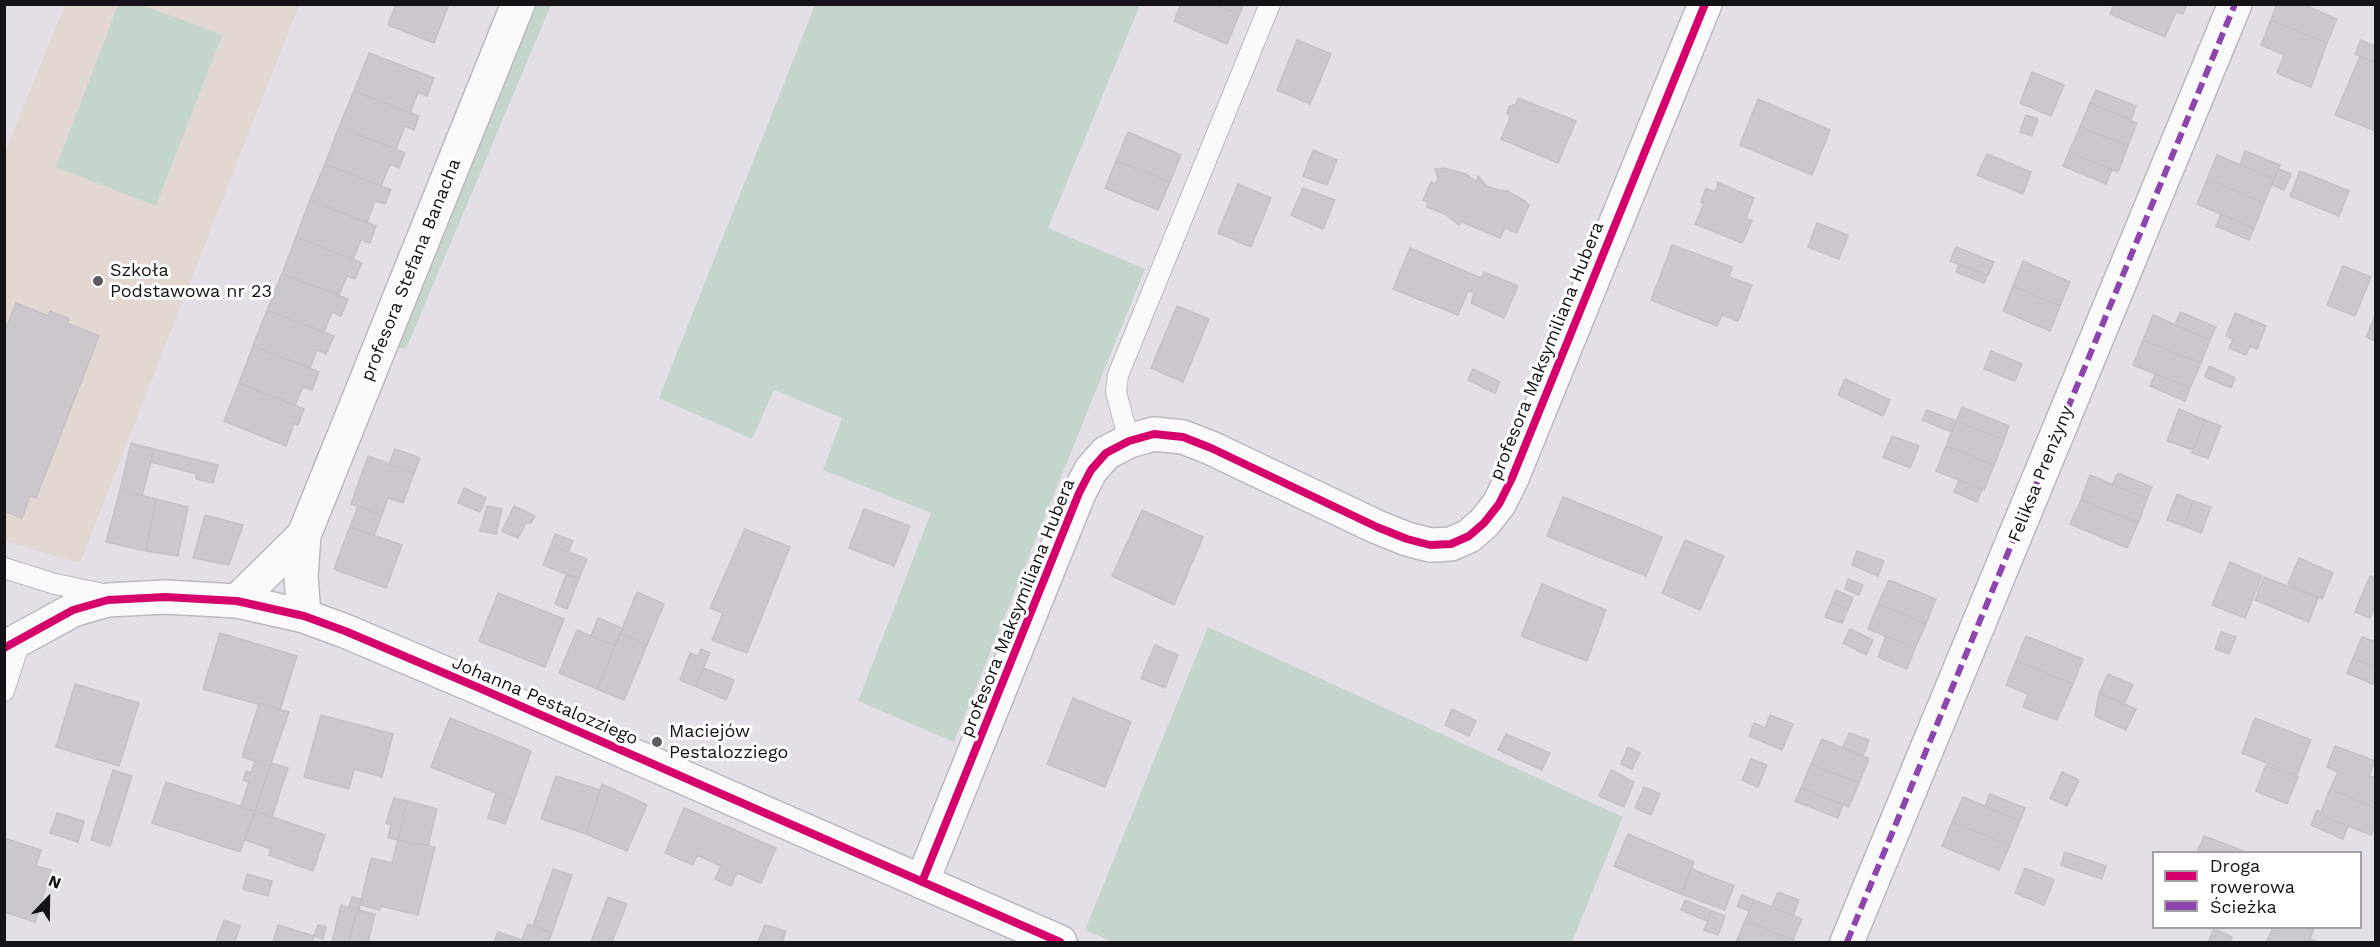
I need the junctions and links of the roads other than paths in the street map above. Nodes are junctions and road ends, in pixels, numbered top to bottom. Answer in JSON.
{"nodes":[{"id":1,"x":518,"y":4,"type":"edge"},
{"id":2,"x":1270,"y":4,"type":"edge"},
{"id":3,"x":1705,"y":4,"type":"edge"},
{"id":4,"x":2235,"y":4,"type":"edge"},
{"id":5,"x":1129,"y":441,"type":"junction"},
{"id":6,"x":304,"y":535,"type":"junction"},
{"id":7,"x":4,"y":568,"type":"edge"},
{"id":8,"x":126,"y":598,"type":"junction"},
{"id":9,"x":237,"y":601,"type":"junction"},
{"id":10,"x":304,"y":616,"type":"junction"},
{"id":11,"x":13,"y":643,"type":"edge"},
{"id":12,"x":4,"y":692,"type":"edge"},
{"id":13,"x":922,"y":882,"type":"junction"},
{"id":14,"x":1060,"y":942,"type":"edge"},
{"id":15,"x":1847,"y":942,"type":"edge"}],
"edges":[{"from":1,"to":6,"type":"street","name":"profesora Stefana Banacha"},
{"from":2,"to":5,"type":"lane"},
{"from":3,"to":5,"type":"street","name":"profesora Maksymiliana Hubera"},
{"from":4,"to":15,"type":"street","name":"Feliksa Prenżyny"},
{"from":5,"to":13,"type":"street","name":"profesora Maksymiliana Hubera"},
{"from":6,"to":9,"type":"street","name":"profesora Stefana Banacha"},
{"from":6,"to":10,"type":"street","name":"profesora Stefana Banacha"},
{"from":7,"to":8,"type":"lane","name":"Johanna Pestalozziego"},
{"from":8,"to":9,"type":"street","name":"Johanna Pestalozziego"},
{"from":8,"to":11,"type":"street","name":"Johanna Pestalozziego"},
{"from":9,"to":10,"type":"street","name":"Johanna Pestalozziego"},
{"from":10,"to":13,"type":"street","name":"Johanna Pestalozziego"},
{"from":11,"to":12,"type":"lane"},
{"from":13,"to":14,"type":"street","name":"Johanna Pestalozziego"}]}
